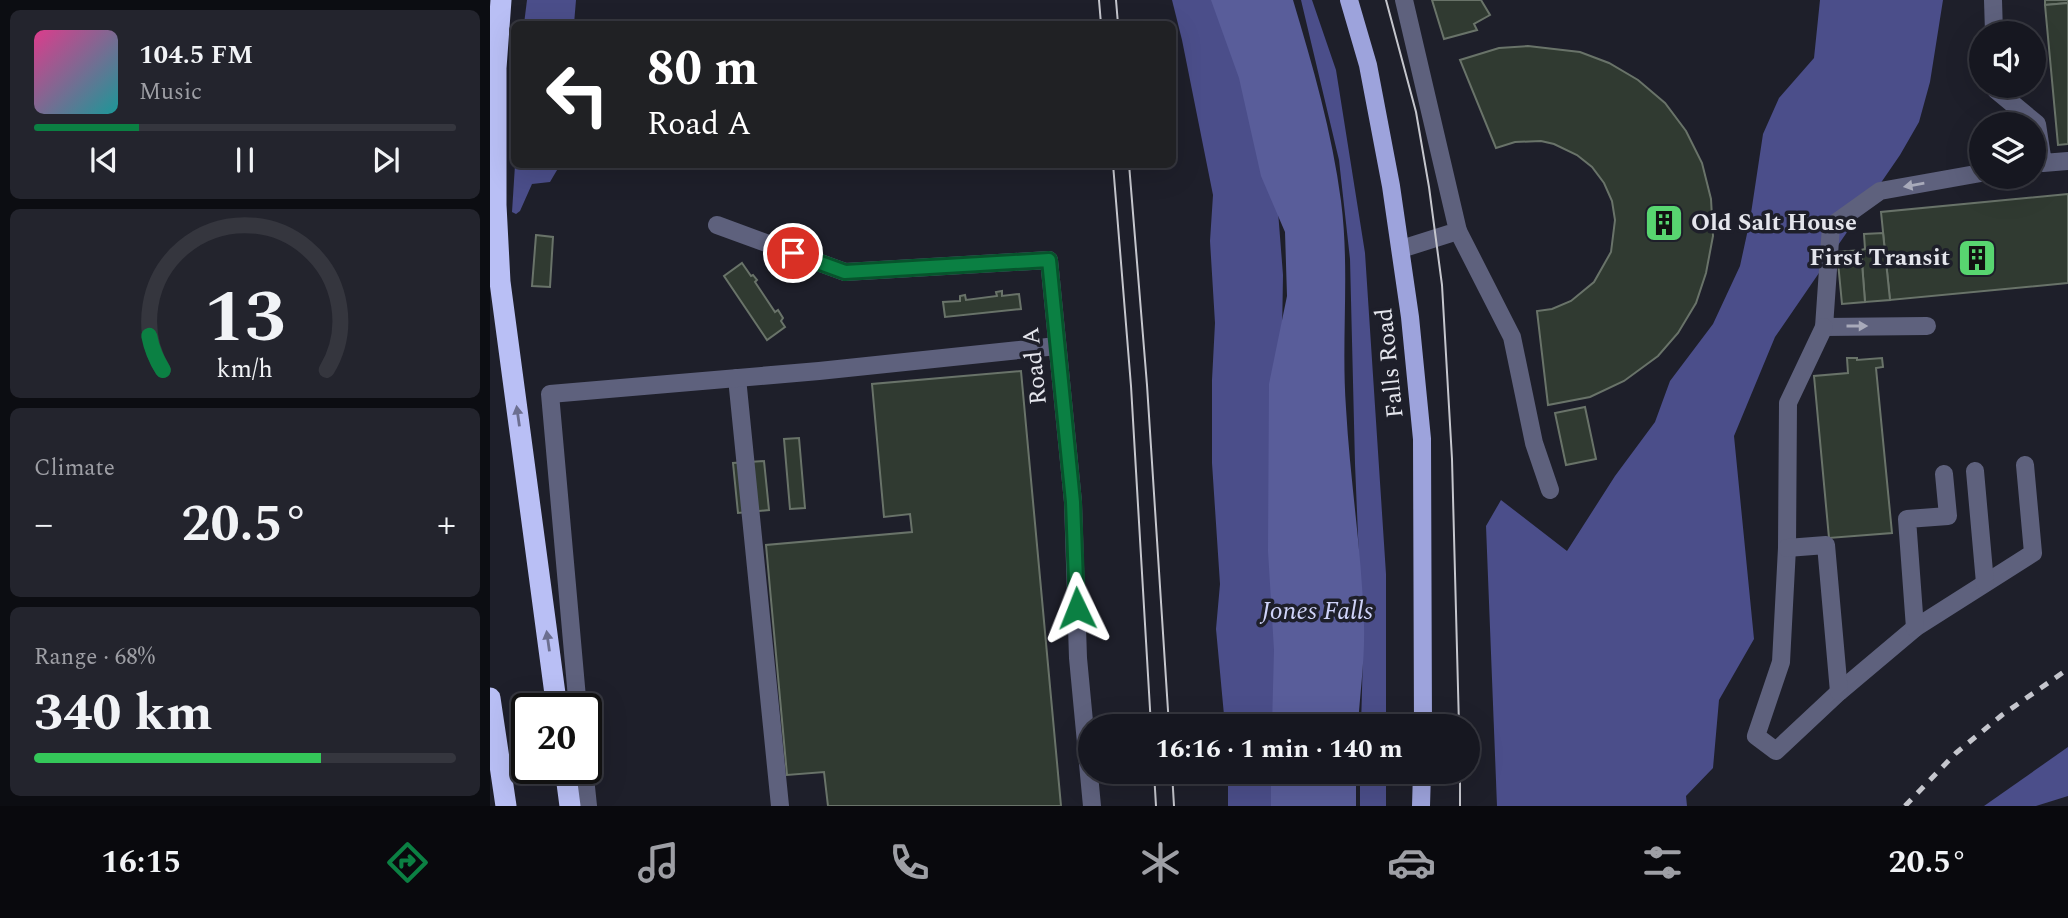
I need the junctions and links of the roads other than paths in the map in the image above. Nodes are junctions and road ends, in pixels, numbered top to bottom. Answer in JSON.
{"nodes":[{"id":1,"x":501,"y":0,"type":"edge"},
{"id":2,"x":1349,"y":0,"type":"edge"},
{"id":3,"x":1404,"y":0,"type":"edge"},
{"id":4,"x":1993,"y":0,"type":"edge"},
{"id":5,"x":1994,"y":21,"type":"edge"},
{"id":6,"x":2006,"y":98,"type":"edge"},
{"id":7,"x":2023,"y":112,"type":"edge"},
{"id":8,"x":2068,"y":161,"type":"edge"},
{"id":9,"x":2046,"y":162,"type":"edge"},
{"id":10,"x":1969,"y":175,"type":"edge"},
{"id":11,"x":717,"y":225,"type":"dead end"},
{"id":12,"x":1458,"y":231,"type":"junction"},
{"id":13,"x":1401,"y":249,"type":"junction"},
{"id":14,"x":1927,"y":326,"type":"dead end"},
{"id":15,"x":1824,"y":327,"type":"junction"},
{"id":16,"x":1057,"y":346,"type":"junction"},
{"id":17,"x":737,"y":378,"type":"junction"},
{"id":18,"x":2025,"y":465,"type":"dead end"},
{"id":19,"x":1975,"y":471,"type":"dead end"},
{"id":20,"x":1944,"y":474,"type":"dead end"},
{"id":21,"x":1550,"y":490,"type":"dead end"},
{"id":22,"x":1787,"y":548,"type":"junction"},
{"id":23,"x":1985,"y":583,"type":"junction"},
{"id":24,"x":1915,"y":628,"type":"junction"},
{"id":25,"x":1839,"y":692,"type":"junction"},
{"id":26,"x":555,"y":693,"type":"edge"},
{"id":27,"x":578,"y":693,"type":"edge"},
{"id":28,"x":490,"y":698,"type":"edge"},
{"id":29,"x":1423,"y":714,"type":"edge"},
{"id":30,"x":567,"y":784,"type":"edge"},
{"id":31,"x":586,"y":784,"type":"edge"},
{"id":32,"x":1422,"y":784,"type":"edge"},
{"id":33,"x":506,"y":806,"type":"edge"},
{"id":34,"x":570,"y":806,"type":"edge"},
{"id":35,"x":588,"y":806,"type":"edge"},
{"id":36,"x":780,"y":806,"type":"edge"},
{"id":37,"x":1091,"y":806,"type":"edge"},
{"id":38,"x":1421,"y":806,"type":"edge"}],
"edges":[{"from":26,"to":1,"type":"highway","one_way":true},
{"from":2,"to":13,"type":"main road","name":"Falls Road"},
{"from":3,"to":12,"type":"lane"},
{"from":4,"to":5,"type":"lane"},
{"from":6,"to":7,"type":"lane"},
{"from":8,"to":9,"type":"lane"},
{"from":10,"to":15,"type":"lane","one_way":true},
{"from":11,"to":16,"type":"lane","name":"Road A"},
{"from":12,"to":13,"type":"lane"},
{"from":12,"to":21,"type":"lane"},
{"from":13,"to":29,"type":"main road","name":"Falls Road"},
{"from":15,"to":14,"type":"lane","one_way":true},
{"from":15,"to":22,"type":"lane"},
{"from":16,"to":17,"type":"lane"},
{"from":16,"to":37,"type":"lane","name":"Road A"},
{"from":17,"to":27,"type":"lane"},
{"from":17,"to":36,"type":"lane"},
{"from":18,"to":23,"type":"lane"},
{"from":19,"to":23,"type":"lane"},
{"from":20,"to":24,"type":"lane"},
{"from":22,"to":25,"type":"lane"},
{"from":22,"to":25,"type":"lane"},
{"from":23,"to":24,"type":"lane"},
{"from":24,"to":25,"type":"lane"},
{"from":28,"to":33,"type":"highway"},
{"from":30,"to":34,"type":"highway"},
{"from":31,"to":35,"type":"lane"},
{"from":32,"to":38,"type":"main road"}]}
